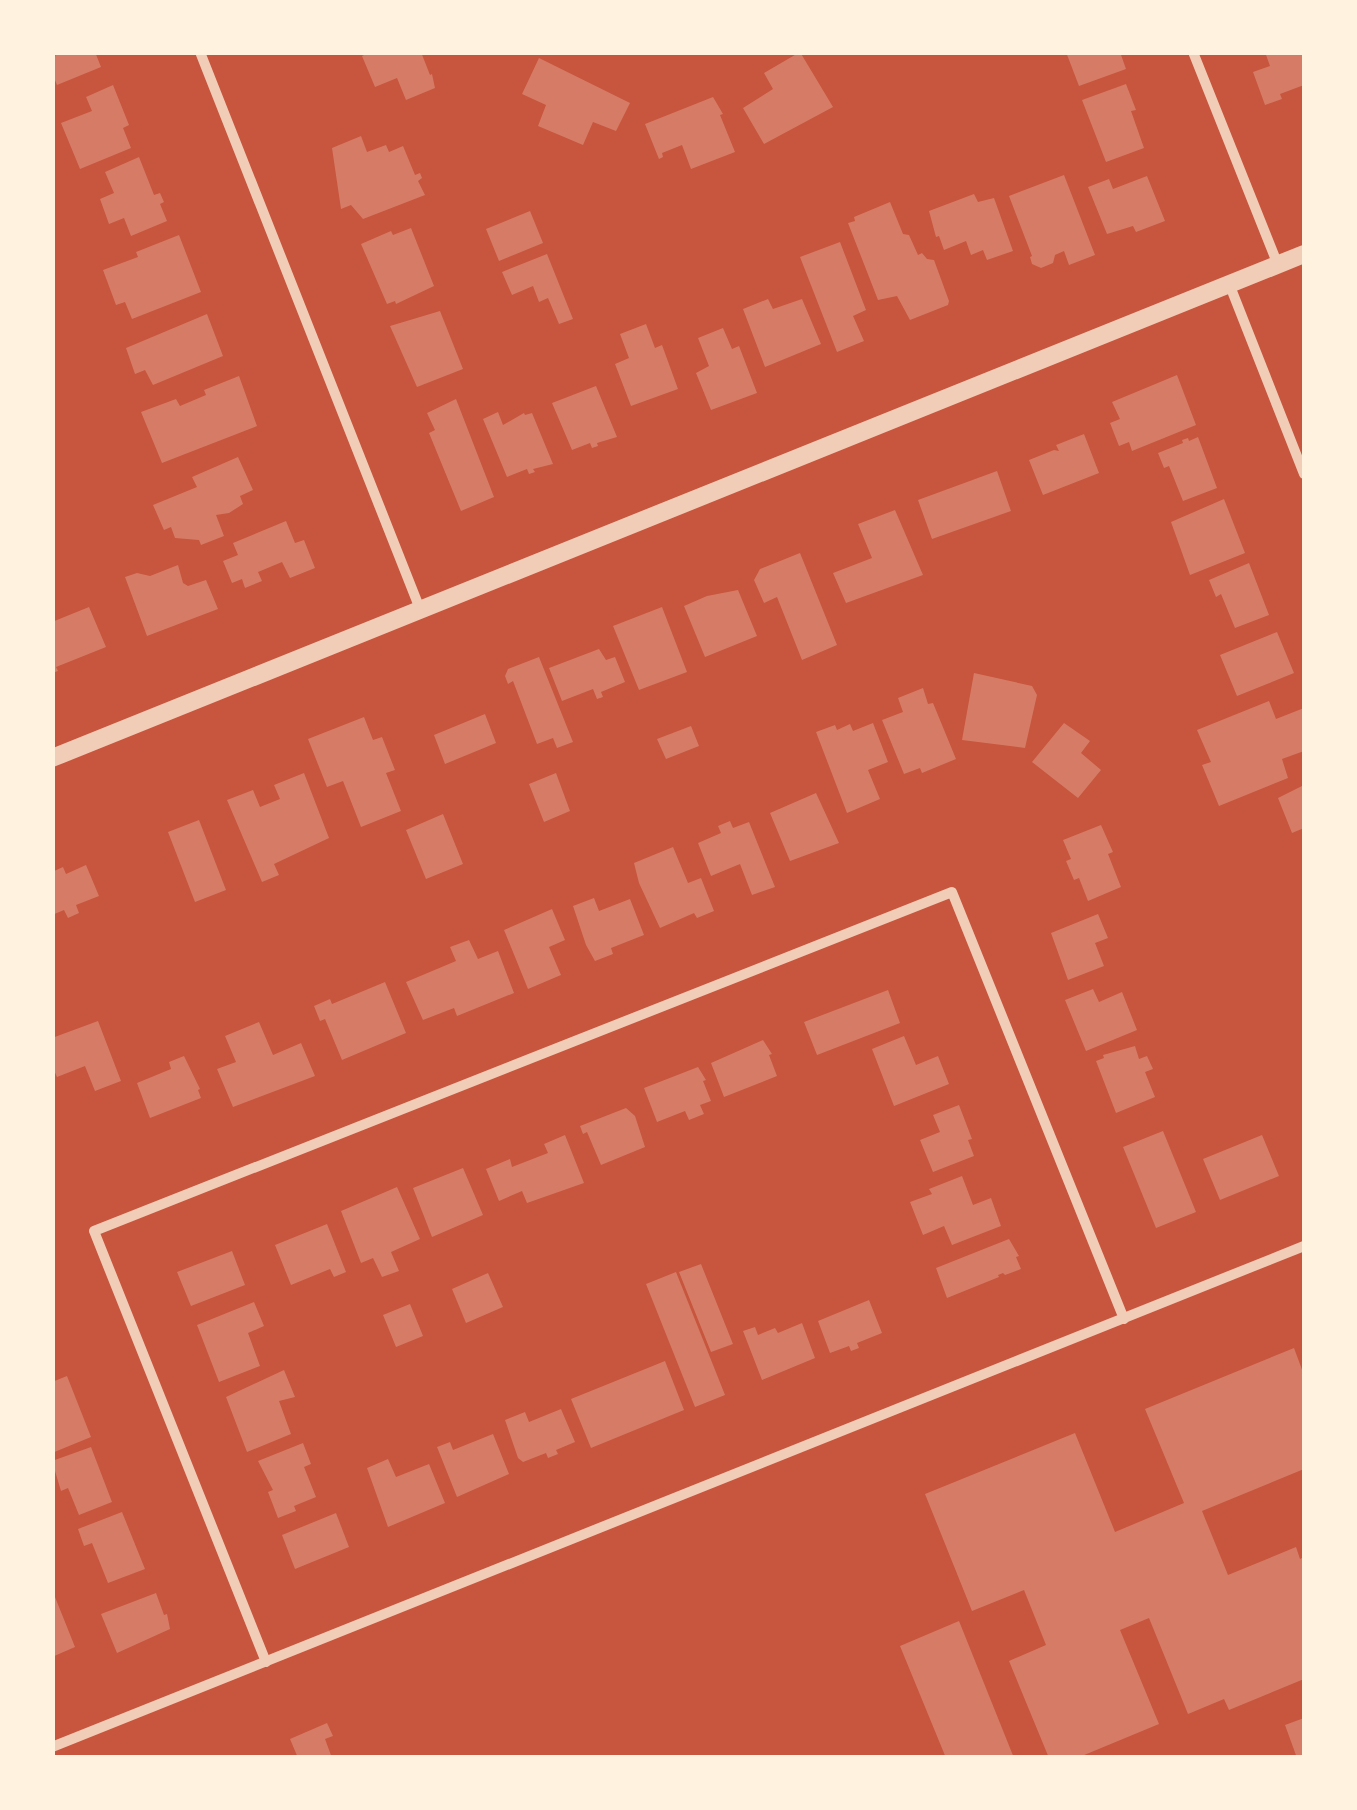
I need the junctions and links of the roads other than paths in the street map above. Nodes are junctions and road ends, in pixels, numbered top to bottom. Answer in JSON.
{"nodes":[{"id":1,"x":200,"y":52,"type":"edge"},
{"id":2,"x":1193,"y":52,"type":"edge"},
{"id":3,"x":1304,"y":254,"type":"edge"},
{"id":4,"x":1278,"y":265,"type":"junction"},
{"id":5,"x":1230,"y":286,"type":"junction"},
{"id":6,"x":1304,"y":474,"type":"edge"},
{"id":7,"x":420,"y":609,"type":"junction"},
{"id":8,"x":52,"y":758,"type":"edge"},
{"id":9,"x":1304,"y":1246,"type":"edge"},
{"id":10,"x":1124,"y":1320,"type":"junction"},
{"id":11,"x":266,"y":1662,"type":"junction"},
{"id":12,"x":52,"y":1748,"type":"edge"}],
"edges":[{"from":1,"to":7,"type":"street"},
{"from":2,"to":4,"type":"street"},
{"from":3,"to":4,"type":"street"},
{"from":4,"to":5,"type":"street"},
{"from":5,"to":6,"type":"street"},
{"from":5,"to":7,"type":"street"},
{"from":7,"to":8,"type":"street"},
{"from":9,"to":10,"type":"street"},
{"from":10,"to":11,"type":"street"},
{"from":10,"to":11,"type":"street"},
{"from":11,"to":12,"type":"street"}]}
